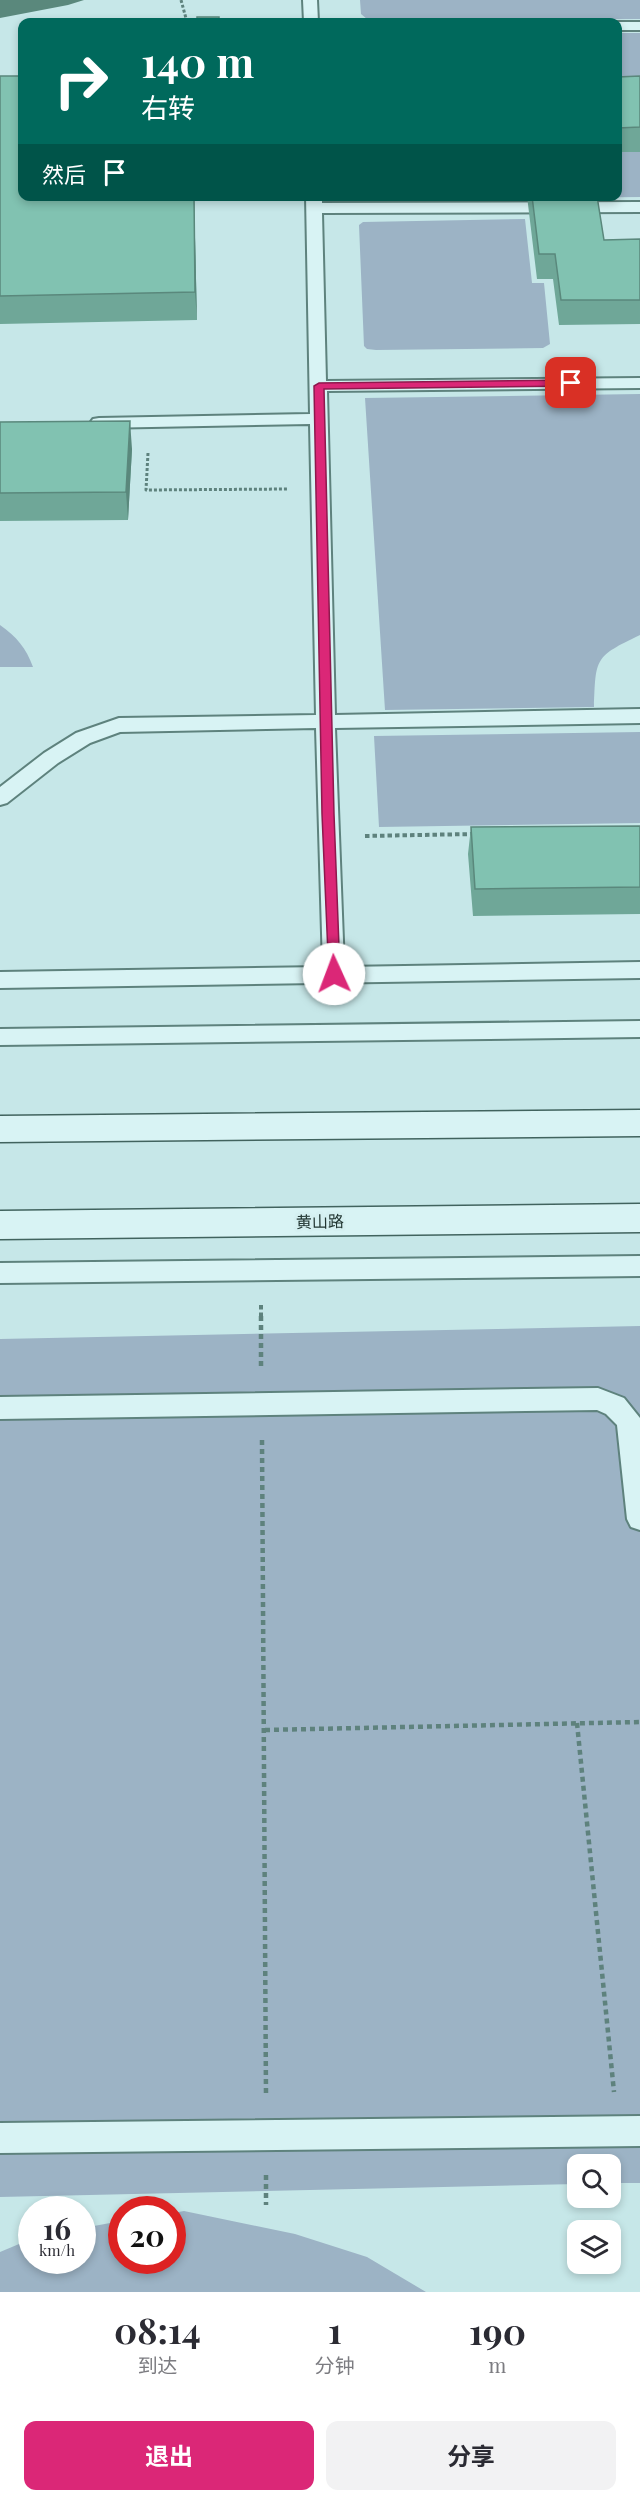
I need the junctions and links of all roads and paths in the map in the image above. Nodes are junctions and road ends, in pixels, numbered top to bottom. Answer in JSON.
{"nodes":[{"id":1,"x":181,"y":0,"type":"edge"},
{"id":2,"x":310,"y":0,"type":"edge"},
{"id":3,"x":186,"y":18,"type":"edge"},
{"id":4,"x":311,"y":18,"type":"edge"},
{"id":5,"x":622,"y":26,"type":"edge"},
{"id":6,"x":640,"y":26,"type":"edge"},
{"id":7,"x":315,"y":202,"type":"edge"},
{"id":8,"x":640,"y":207,"type":"edge"},
{"id":9,"x":640,"y":383,"type":"edge"},
{"id":10,"x":319,"y":386,"type":"junction"},
{"id":11,"x":319,"y":419,"type":"junction"},
{"id":12,"x":149,"y":422,"type":"junction"},
{"id":13,"x":80,"y":423,"type":"edge"},
{"id":14,"x":321,"y":488,"type":"junction"},
{"id":15,"x":640,"y":716,"type":"edge"},
{"id":16,"x":326,"y":722,"type":"junction"},
{"id":17,"x":0,"y":798,"type":"edge"},
{"id":18,"x":484,"y":834,"type":"edge"},
{"id":19,"x":328,"y":837,"type":"junction"},
{"id":20,"x":640,"y":970,"type":"edge"},
{"id":21,"x":334,"y":974,"type":"junction"},
{"id":22,"x":0,"y":980,"type":"edge"},
{"id":23,"x":640,"y":1029,"type":"edge"},
{"id":24,"x":0,"y":1037,"type":"edge"},
{"id":25,"x":640,"y":1123,"type":"edge"},
{"id":26,"x":0,"y":1130,"type":"edge"},
{"id":27,"x":640,"y":1218,"type":"edge"},
{"id":28,"x":0,"y":1225,"type":"edge"},
{"id":29,"x":640,"y":1266,"type":"edge"},
{"id":30,"x":261,"y":1270,"type":"junction"},
{"id":31,"x":0,"y":1273,"type":"edge"},
{"id":32,"x":262,"y":1404,"type":"junction"},
{"id":33,"x":0,"y":1408,"type":"edge"},
{"id":34,"x":640,"y":1519,"type":"edge"},
{"id":35,"x":640,"y":1722,"type":"edge"},
{"id":36,"x":577,"y":1723,"type":"junction"},
{"id":37,"x":265,"y":1730,"type":"junction"},
{"id":38,"x":629,"y":2131,"type":"edge"},
{"id":39,"x":266,"y":2134,"type":"junction"},
{"id":40,"x":0,"y":2138,"type":"edge"},
{"id":41,"x":266,"y":2205,"type":"dead end"}],
"edges":[{"from":1,"to":3,"type":"path"},
{"from":2,"to":4,"type":"lane"},
{"from":5,"to":6,"type":"lane"},
{"from":7,"to":8,"type":"lane"},
{"from":7,"to":10,"type":"lane"},
{"from":9,"to":10,"type":"lane"},
{"from":10,"to":11,"type":"lane"},
{"from":11,"to":12,"type":"lane"},
{"from":11,"to":14,"type":"lane"},
{"from":12,"to":13,"type":"lane"},
{"from":12,"to":14,"type":"path"},
{"from":14,"to":16,"type":"lane"},
{"from":15,"to":16,"type":"lane"},
{"from":16,"to":17,"type":"lane"},
{"from":16,"to":19,"type":"lane"},
{"from":18,"to":19,"type":"path"},
{"from":19,"to":21,"type":"lane"},
{"from":20,"to":21,"type":"lane"},
{"from":21,"to":22,"type":"lane"},
{"from":23,"to":24,"type":"lane"},
{"from":25,"to":26,"type":"main road"},
{"from":27,"to":28,"type":"main road","name":"黄山路"},
{"from":29,"to":30,"type":"lane"},
{"from":30,"to":31,"type":"lane"},
{"from":30,"to":32,"type":"path"},
{"from":32,"to":33,"type":"lane"},
{"from":32,"to":34,"type":"lane"},
{"from":32,"to":37,"type":"path"},
{"from":35,"to":36,"type":"path"},
{"from":36,"to":37,"type":"path"},
{"from":36,"to":38,"type":"path"},
{"from":37,"to":39,"type":"path"},
{"from":38,"to":39,"type":"lane"},
{"from":39,"to":40,"type":"lane"},
{"from":39,"to":41,"type":"path"}]}
